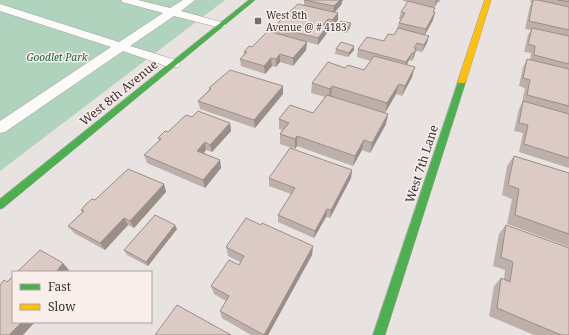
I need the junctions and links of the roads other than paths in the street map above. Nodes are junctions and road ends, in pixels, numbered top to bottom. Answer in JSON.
{"nodes":[{"id":1,"x":126,"y":0,"type":"edge"},
{"id":2,"x":190,"y":0,"type":"edge"},
{"id":3,"x":252,"y":0,"type":"edge"},
{"id":4,"x":488,"y":0,"type":"edge"},
{"id":5,"x":0,"y":7,"type":"edge"},
{"id":6,"x":172,"y":12,"type":"junction"},
{"id":7,"x":222,"y":25,"type":"junction"},
{"id":8,"x":122,"y":46,"type":"junction"},
{"id":9,"x":174,"y":64,"type":"junction"},
{"id":10,"x":0,"y":128,"type":"edge"},
{"id":11,"x":0,"y":205,"type":"edge"},
{"id":12,"x":379,"y":335,"type":"edge"}],
"edges":[{"from":1,"to":6,"type":"lane"},
{"from":2,"to":6,"type":"lane"},
{"from":3,"to":7,"type":"street","name":"West 8th Avenue"},
{"from":4,"to":12,"type":"street","name":"West 7th Lane"},
{"from":5,"to":8,"type":"lane"},
{"from":6,"to":7,"type":"lane"},
{"from":6,"to":8,"type":"lane"},
{"from":7,"to":9,"type":"street","name":"West 8th Avenue"},
{"from":8,"to":9,"type":"lane"},
{"from":8,"to":10,"type":"lane"},
{"from":9,"to":11,"type":"street","name":"West 8th Avenue"}]}
